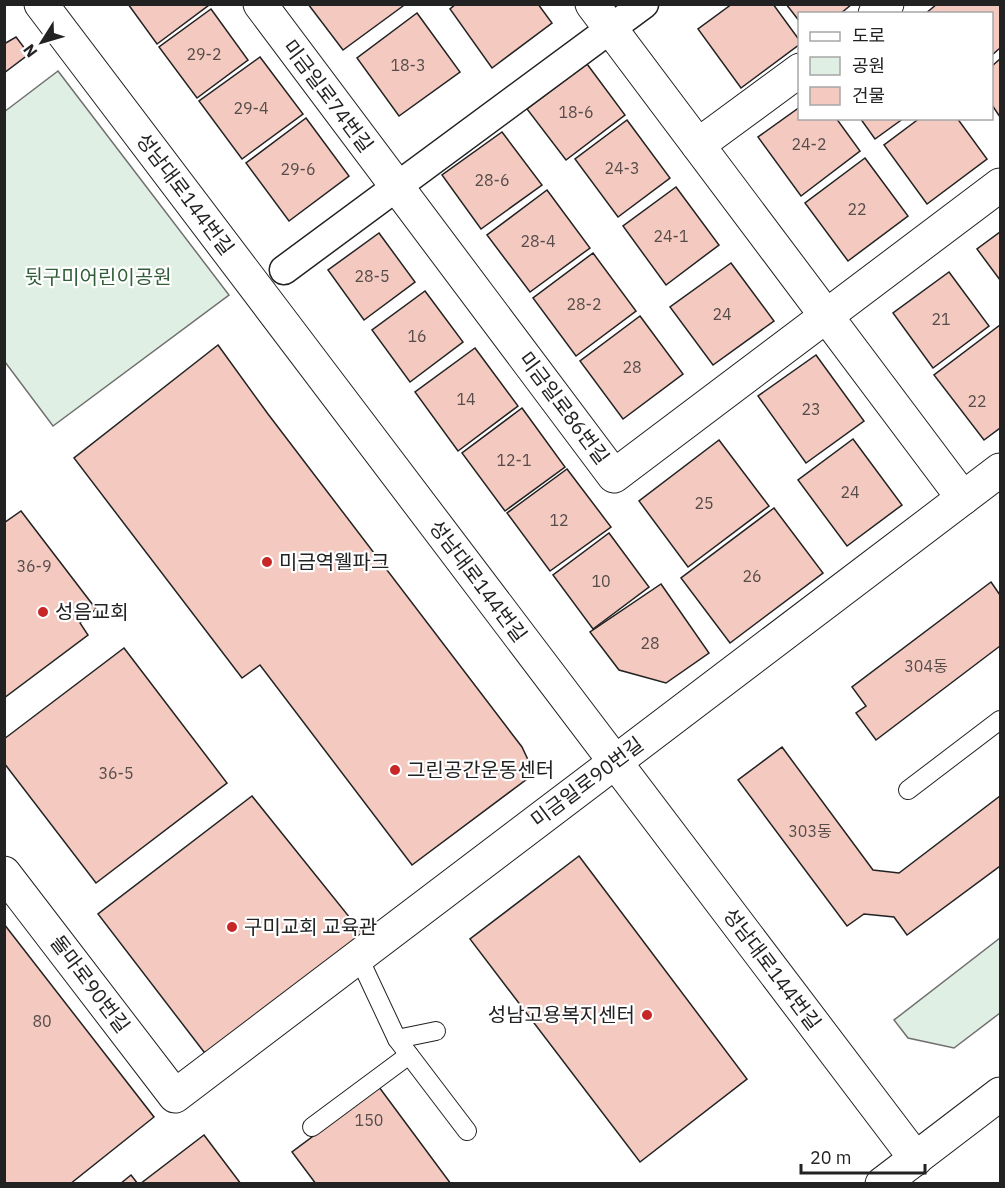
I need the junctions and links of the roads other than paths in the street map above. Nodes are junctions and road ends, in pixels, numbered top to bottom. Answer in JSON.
{"nodes":[{"id":1,"x":41,"y":4,"type":"edge"},
{"id":2,"x":260,"y":4,"type":"edge"},
{"id":3,"x":644,"y":4,"type":"edge"},
{"id":4,"x":601,"y":16,"type":"edge"},
{"id":5,"x":798,"y":71,"type":"edge"},
{"id":6,"x":698,"y":145,"type":"junction"},
{"id":7,"x":1000,"y":185,"type":"edge"},
{"id":8,"x":396,"y":187,"type":"junction"},
{"id":9,"x":284,"y":270,"type":"dead end"},
{"id":10,"x":826,"y":316,"type":"junction"},
{"id":11,"x":1000,"y":470,"type":"edge"},
{"id":12,"x":963,"y":498,"type":"junction"},
{"id":13,"x":1000,"y":720,"type":"edge"},
{"id":14,"x":614,"y":761,"type":"junction"},
{"id":15,"x":908,"y":790,"type":"dead end"},
{"id":16,"x":4,"y":873,"type":"edge"},
{"id":17,"x":359,"y":958,"type":"junction"},
{"id":18,"x":436,"y":1031,"type":"dead end"},
{"id":19,"x":397,"y":1038,"type":"junction"},
{"id":20,"x":409,"y":1055,"type":"junction"},
{"id":21,"x":1000,"y":1094,"type":"edge"},
{"id":22,"x":175,"y":1096,"type":"joint"},
{"id":23,"x":312,"y":1128,"type":"dead end"},
{"id":24,"x":467,"y":1131,"type":"dead end"},
{"id":25,"x":916,"y":1158,"type":"junction"},
{"id":26,"x":882,"y":1184,"type":"edge"}],
"edges":[{"from":1,"to":14,"type":"street","name":"성남대로144번길"},
{"from":2,"to":8,"type":"street","name":"미금일로74번길"},
{"from":3,"to":4,"type":"street"},
{"from":4,"to":6,"type":"street"},
{"from":4,"to":8,"type":"street"},
{"from":5,"to":6,"type":"street"},
{"from":6,"to":10,"type":"street"},
{"from":7,"to":10,"type":"street","name":"미금일로86번길"},
{"from":8,"to":9,"type":"street"},
{"from":8,"to":10,"type":"street","name":"미금일로86번길"},
{"from":10,"to":12,"type":"street"},
{"from":11,"to":12,"type":"street","name":"미금일로90번길"},
{"from":12,"to":14,"type":"street","name":"미금일로90번길"},
{"from":13,"to":15,"type":"lane"},
{"from":14,"to":17,"type":"street","name":"미금일로90번길"},
{"from":14,"to":25,"type":"street","name":"성남대로144번길"},
{"from":16,"to":22,"type":"street","name":"돌마로90번길"},
{"from":17,"to":19,"type":"lane"},
{"from":17,"to":22,"type":"street","name":"미금일로90번길"},
{"from":18,"to":19,"type":"lane"},
{"from":19,"to":20,"type":"lane"},
{"from":20,"to":23,"type":"lane"},
{"from":20,"to":24,"type":"lane"},
{"from":21,"to":25,"type":"street"},
{"from":25,"to":26,"type":"street"}]}
